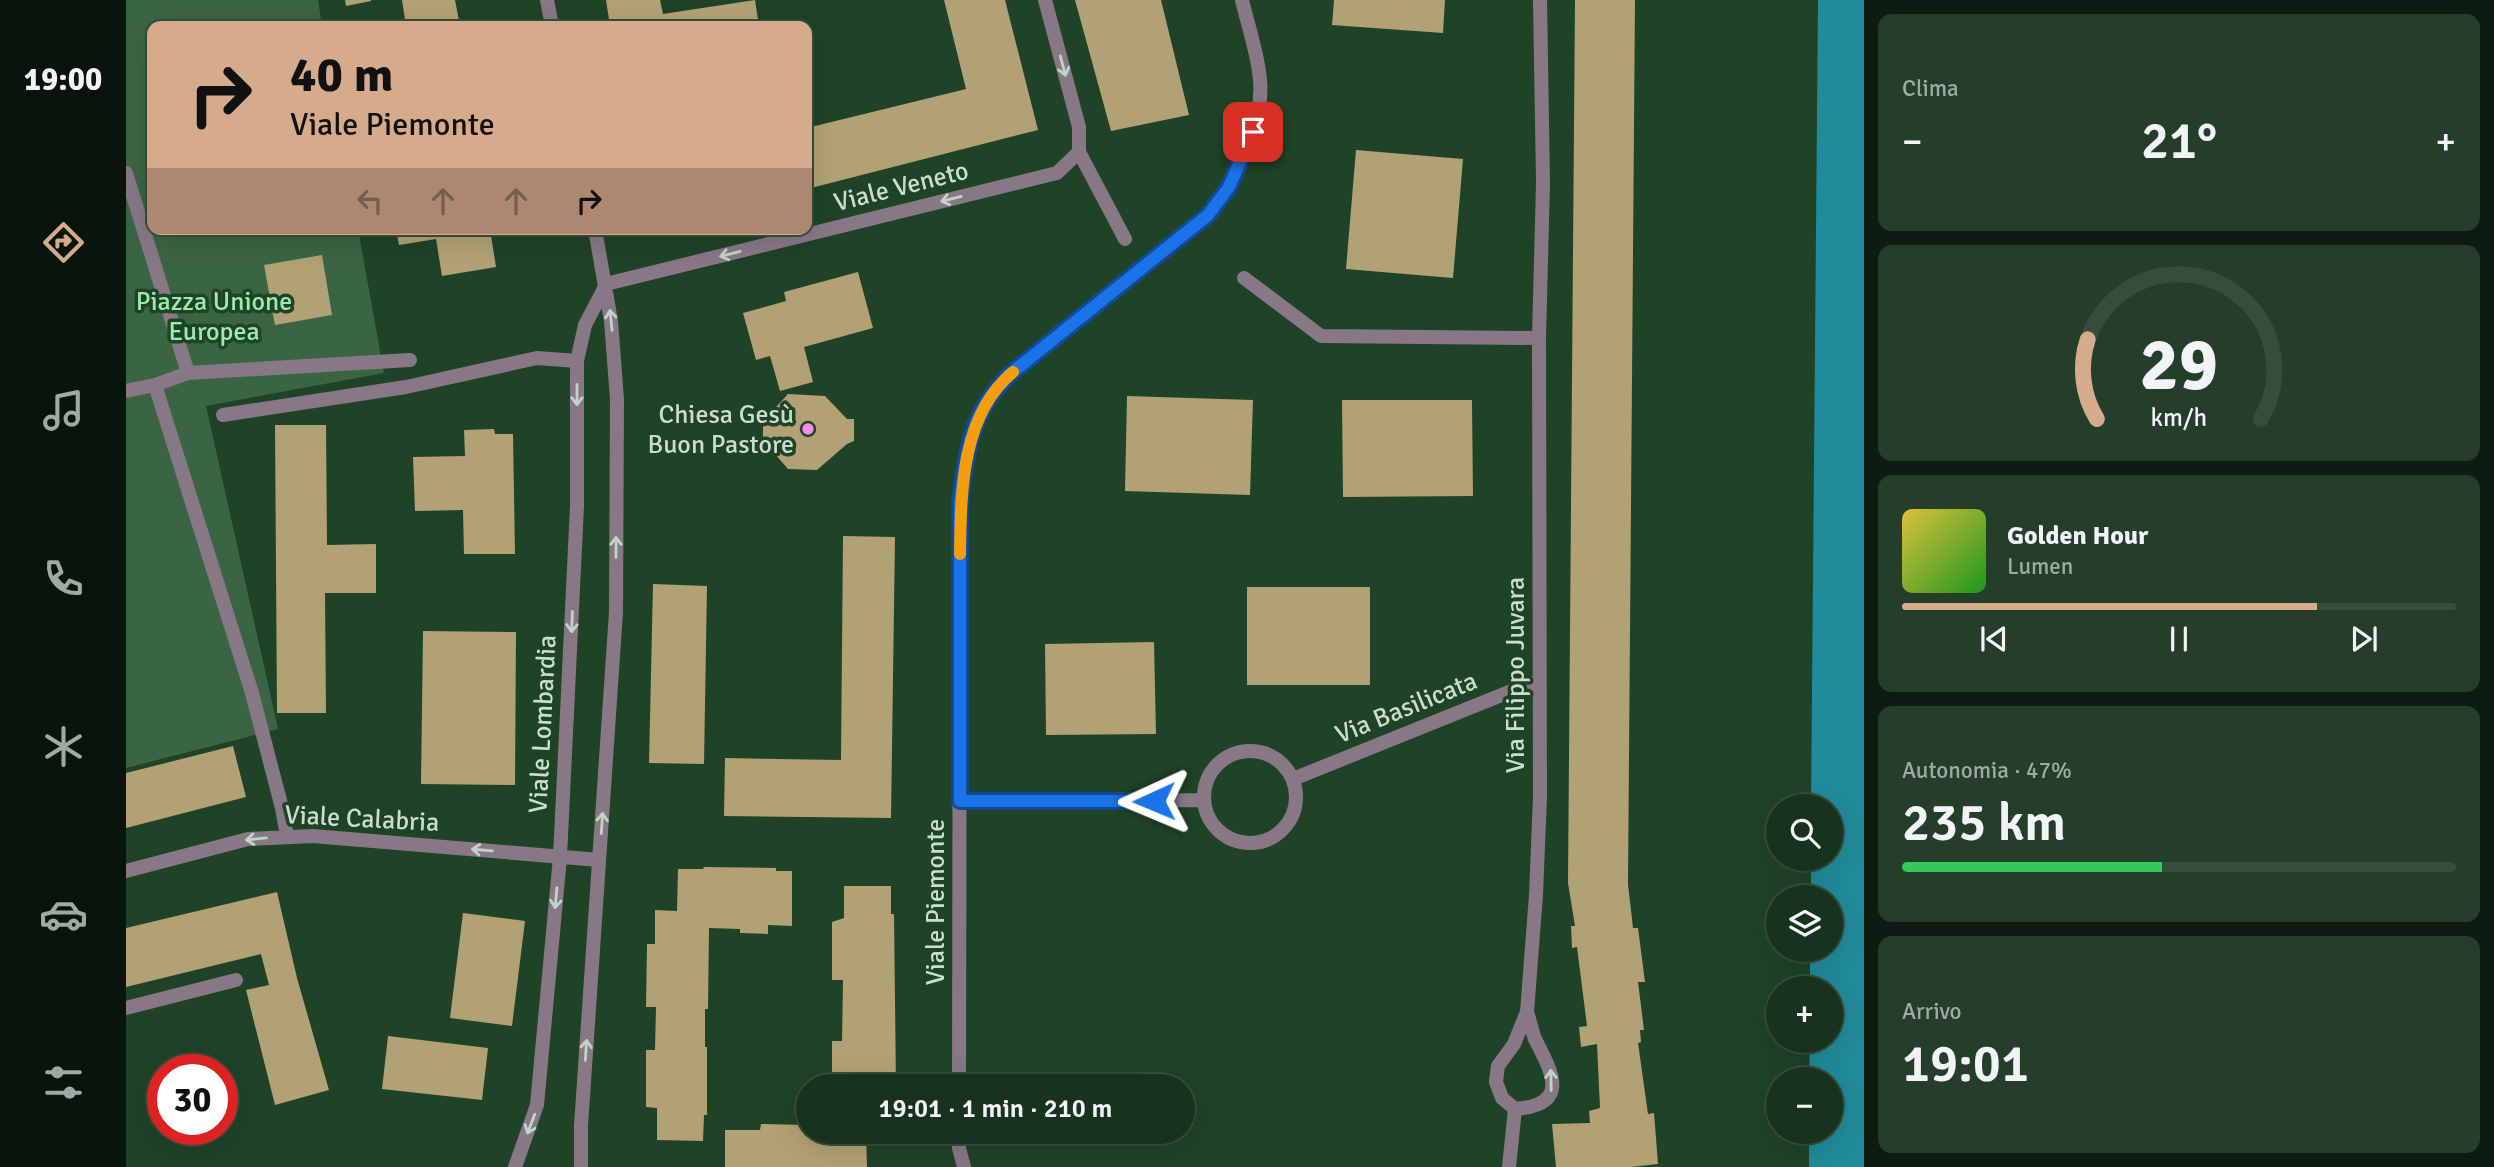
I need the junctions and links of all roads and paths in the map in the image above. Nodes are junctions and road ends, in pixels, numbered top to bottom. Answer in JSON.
{"nodes":[{"id":1,"x":547,"y":0,"type":"edge"},
{"id":2,"x":1045,"y":0,"type":"edge"},
{"id":3,"x":1242,"y":0,"type":"edge"},
{"id":4,"x":1540,"y":0,"type":"edge"},
{"id":5,"x":551,"y":21,"type":"edge"},
{"id":6,"x":1079,"y":152,"type":"junction"},
{"id":7,"x":126,"y":173,"type":"edge"},
{"id":8,"x":812,"y":233,"type":"edge"},
{"id":9,"x":596,"y":235,"type":"edge"},
{"id":10,"x":805,"y":235,"type":"edge"},
{"id":11,"x":1125,"y":240,"type":"dead end"},
{"id":12,"x":1244,"y":278,"type":"dead end"},
{"id":13,"x":606,"y":284,"type":"junction"},
{"id":14,"x":1539,"y":338,"type":"junction"},
{"id":15,"x":410,"y":360,"type":"dead end"},
{"id":16,"x":577,"y":361,"type":"junction"},
{"id":17,"x":188,"y":373,"type":"junction"},
{"id":18,"x":155,"y":385,"type":"junction"},
{"id":19,"x":126,"y":391,"type":"edge"},
{"id":20,"x":223,"y":415,"type":"dead end"},
{"id":21,"x":1538,"y":682,"type":"junction"},
{"id":22,"x":1293,"y":779,"type":"junction"},
{"id":23,"x":1204,"y":800,"type":"junction"},
{"id":24,"x":960,"y":801,"type":"junction"},
{"id":25,"x":287,"y":836,"type":"junction"},
{"id":26,"x":560,"y":857,"type":"junction"},
{"id":27,"x":599,"y":860,"type":"junction"},
{"id":28,"x":126,"y":871,"type":"edge"},
{"id":29,"x":236,"y":980,"type":"dead end"},
{"id":30,"x":126,"y":1008,"type":"edge"},
{"id":31,"x":1527,"y":1012,"type":"junction"},
{"id":32,"x":959,"y":1074,"type":"edge"},
{"id":33,"x":1515,"y":1109,"type":"junction"},
{"id":34,"x":959,"y":1144,"type":"edge"},
{"id":35,"x":959,"y":1148,"type":"junction"},
{"id":36,"x":515,"y":1167,"type":"edge"},
{"id":37,"x":581,"y":1167,"type":"edge"},
{"id":38,"x":950,"y":1167,"type":"edge"},
{"id":39,"x":964,"y":1167,"type":"edge"},
{"id":40,"x":1508,"y":1167,"type":"edge"}],
"edges":[{"from":1,"to":5,"type":"street"},
{"from":2,"to":6,"type":"street","one_way":true},
{"from":3,"to":24,"type":"street","name":"Viale Piemonte"},
{"from":4,"to":14,"type":"street","name":"Via Filippo Juvara"},
{"from":6,"to":8,"type":"street","name":"Viale Veneto","one_way":true},
{"from":6,"to":11,"type":"street"},
{"from":7,"to":17,"type":"street"},
{"from":9,"to":13,"type":"street"},
{"from":10,"to":13,"type":"street","name":"Viale Veneto","one_way":true},
{"from":12,"to":14,"type":"street"},
{"from":13,"to":16,"type":"street","name":"Viale Lombardia"},
{"from":27,"to":13,"type":"street","one_way":true},
{"from":14,"to":21,"type":"street","name":"Via Filippo Juvara"},
{"from":15,"to":17,"type":"street"},
{"from":16,"to":20,"type":"street"},
{"from":16,"to":26,"type":"street","name":"Viale Lombardia","one_way":true},
{"from":17,"to":18,"type":"street"},
{"from":18,"to":19,"type":"street"},
{"from":18,"to":25,"type":"street"},
{"from":21,"to":22,"type":"street","name":"Via Basilicata"},
{"from":21,"to":31,"type":"street","name":"Via Filippo Juvara"},
{"from":22,"to":23,"type":"street"},
{"from":22,"to":23,"type":"street"},
{"from":23,"to":24,"type":"street"},
{"from":24,"to":32,"type":"street","name":"Viale Piemonte"},
{"from":26,"to":25,"type":"street","name":"Viale Calabria","one_way":true},
{"from":25,"to":28,"type":"street","name":"Viale Calabria","one_way":true},
{"from":26,"to":27,"type":"street","name":"Viale Calabria"},
{"from":26,"to":36,"type":"street","name":"Viale Lombardia","one_way":true},
{"from":37,"to":27,"type":"street","one_way":true},
{"from":29,"to":30,"type":"street"},
{"from":31,"to":33,"type":"street","name":"Via Filippo Juvara"},
{"from":33,"to":31,"type":"street","name":"Via Filippo Juvara","one_way":true},
{"from":33,"to":40,"type":"street"},
{"from":34,"to":35,"type":"street"},
{"from":35,"to":38,"type":"street"},
{"from":35,"to":39,"type":"street"}]}
